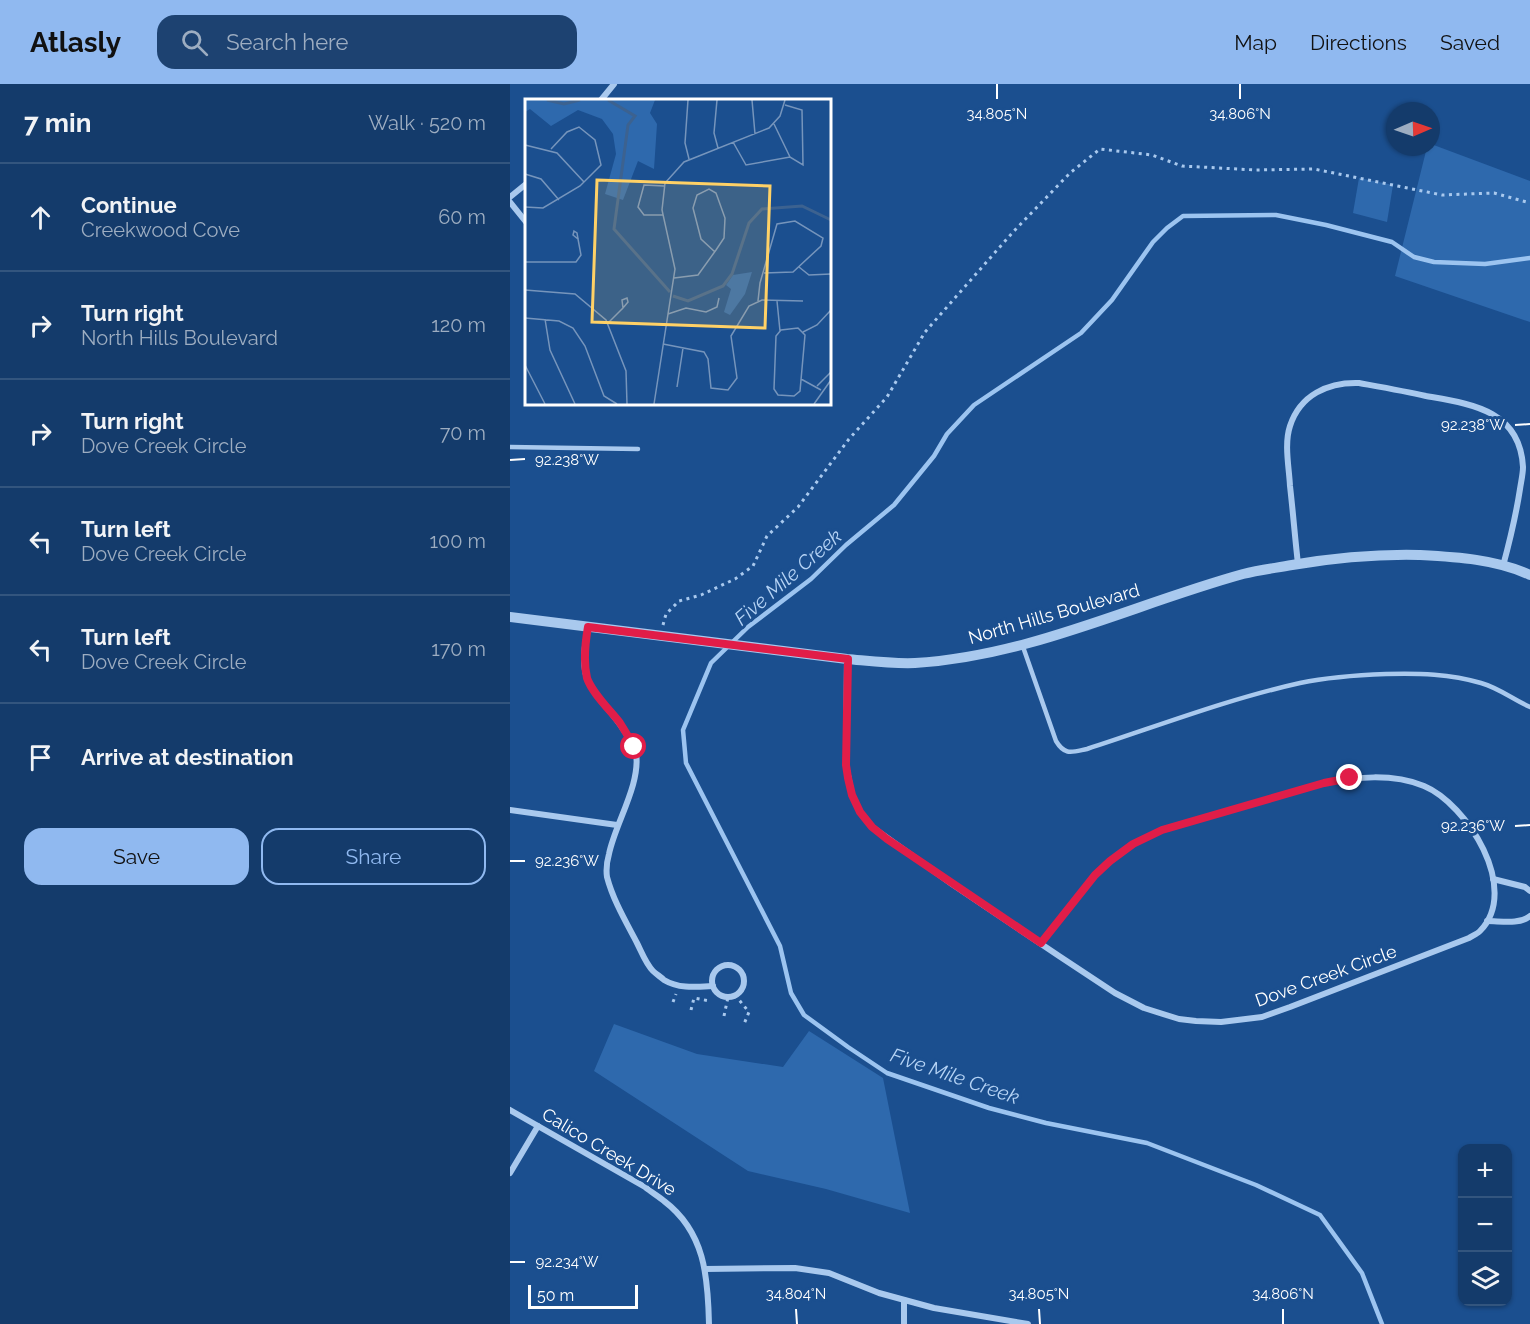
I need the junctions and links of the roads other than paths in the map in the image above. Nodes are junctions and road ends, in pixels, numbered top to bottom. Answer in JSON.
{"nodes":[{"id":1,"x":614,"y":84,"type":"edge"},
{"id":2,"x":602,"y":99,"type":"edge"},
{"id":3,"x":525,"y":185,"type":"edge"},
{"id":4,"x":510,"y":197,"type":"edge"},
{"id":5,"x":510,"y":202,"type":"edge"},
{"id":6,"x":525,"y":221,"type":"edge"},
{"id":7,"x":510,"y":447,"type":"edge"},
{"id":8,"x":638,"y":449,"type":"dead end"},
{"id":9,"x":1298,"y":564,"type":"junction"},
{"id":10,"x":1503,"y":566,"type":"junction"},
{"id":11,"x":1530,"y":576,"type":"edge"},
{"id":12,"x":510,"y":617,"type":"edge"},
{"id":13,"x":588,"y":627,"type":"junction"},
{"id":14,"x":1022,"y":644,"type":"junction"},
{"id":15,"x":848,"y":659,"type":"junction"},
{"id":16,"x":1530,"y":707,"type":"edge"},
{"id":17,"x":510,"y":810,"type":"edge"},
{"id":18,"x":617,"y":825,"type":"junction"},
{"id":19,"x":1493,"y":879,"type":"junction"},
{"id":20,"x":1530,"y":891,"type":"edge"},
{"id":21,"x":1530,"y":916,"type":"edge"},
{"id":22,"x":1487,"y":921,"type":"junction"},
{"id":23,"x":1041,"y":943,"type":"junction"},
{"id":24,"x":713,"y":986,"type":"junction"},
{"id":25,"x":510,"y":1110,"type":"edge"},
{"id":26,"x":538,"y":1126,"type":"junction"},
{"id":27,"x":510,"y":1173,"type":"edge"},
{"id":28,"x":705,"y":1269,"type":"junction"},
{"id":29,"x":904,"y":1300,"type":"junction"},
{"id":30,"x":709,"y":1324,"type":"edge"},
{"id":31,"x":904,"y":1324,"type":"edge"},
{"id":32,"x":1028,"y":1324,"type":"edge"}],
"edges":[{"from":1,"to":2,"type":"street"},
{"from":3,"to":4,"type":"street"},
{"from":5,"to":6,"type":"street"},
{"from":7,"to":8,"type":"lane"},
{"from":9,"to":10,"type":"street","name":"North Hills Boulevard"},
{"from":9,"to":10,"type":"street"},
{"from":9,"to":14,"type":"street","name":"North Hills Boulevard"},
{"from":10,"to":11,"type":"street","name":"North Hills Boulevard"},
{"from":12,"to":13,"type":"street","name":"North Hills Boulevard"},
{"from":13,"to":15,"type":"street","name":"North Hills Boulevard"},
{"from":13,"to":18,"type":"street"},
{"from":14,"to":15,"type":"street","name":"North Hills Boulevard"},
{"from":14,"to":16,"type":"lane"},
{"from":15,"to":23,"type":"street","name":"Dove Creek Circle"},
{"from":17,"to":18,"type":"street"},
{"from":18,"to":24,"type":"street"},
{"from":19,"to":20,"type":"street"},
{"from":19,"to":22,"type":"street"},
{"from":19,"to":23,"type":"street"},
{"from":21,"to":22,"type":"street"},
{"from":22,"to":23,"type":"street","name":"Dove Creek Circle"},
{"from":24,"to":24,"type":"street"},
{"from":25,"to":26,"type":"street","name":"Calico Creek Drive"},
{"from":26,"to":27,"type":"street"},
{"from":26,"to":28,"type":"street","name":"Calico Creek Drive"},
{"from":28,"to":29,"type":"street"},
{"from":28,"to":30,"type":"street","name":"Calico Creek Drive"},
{"from":29,"to":31,"type":"street"},
{"from":29,"to":32,"type":"street"}]}
